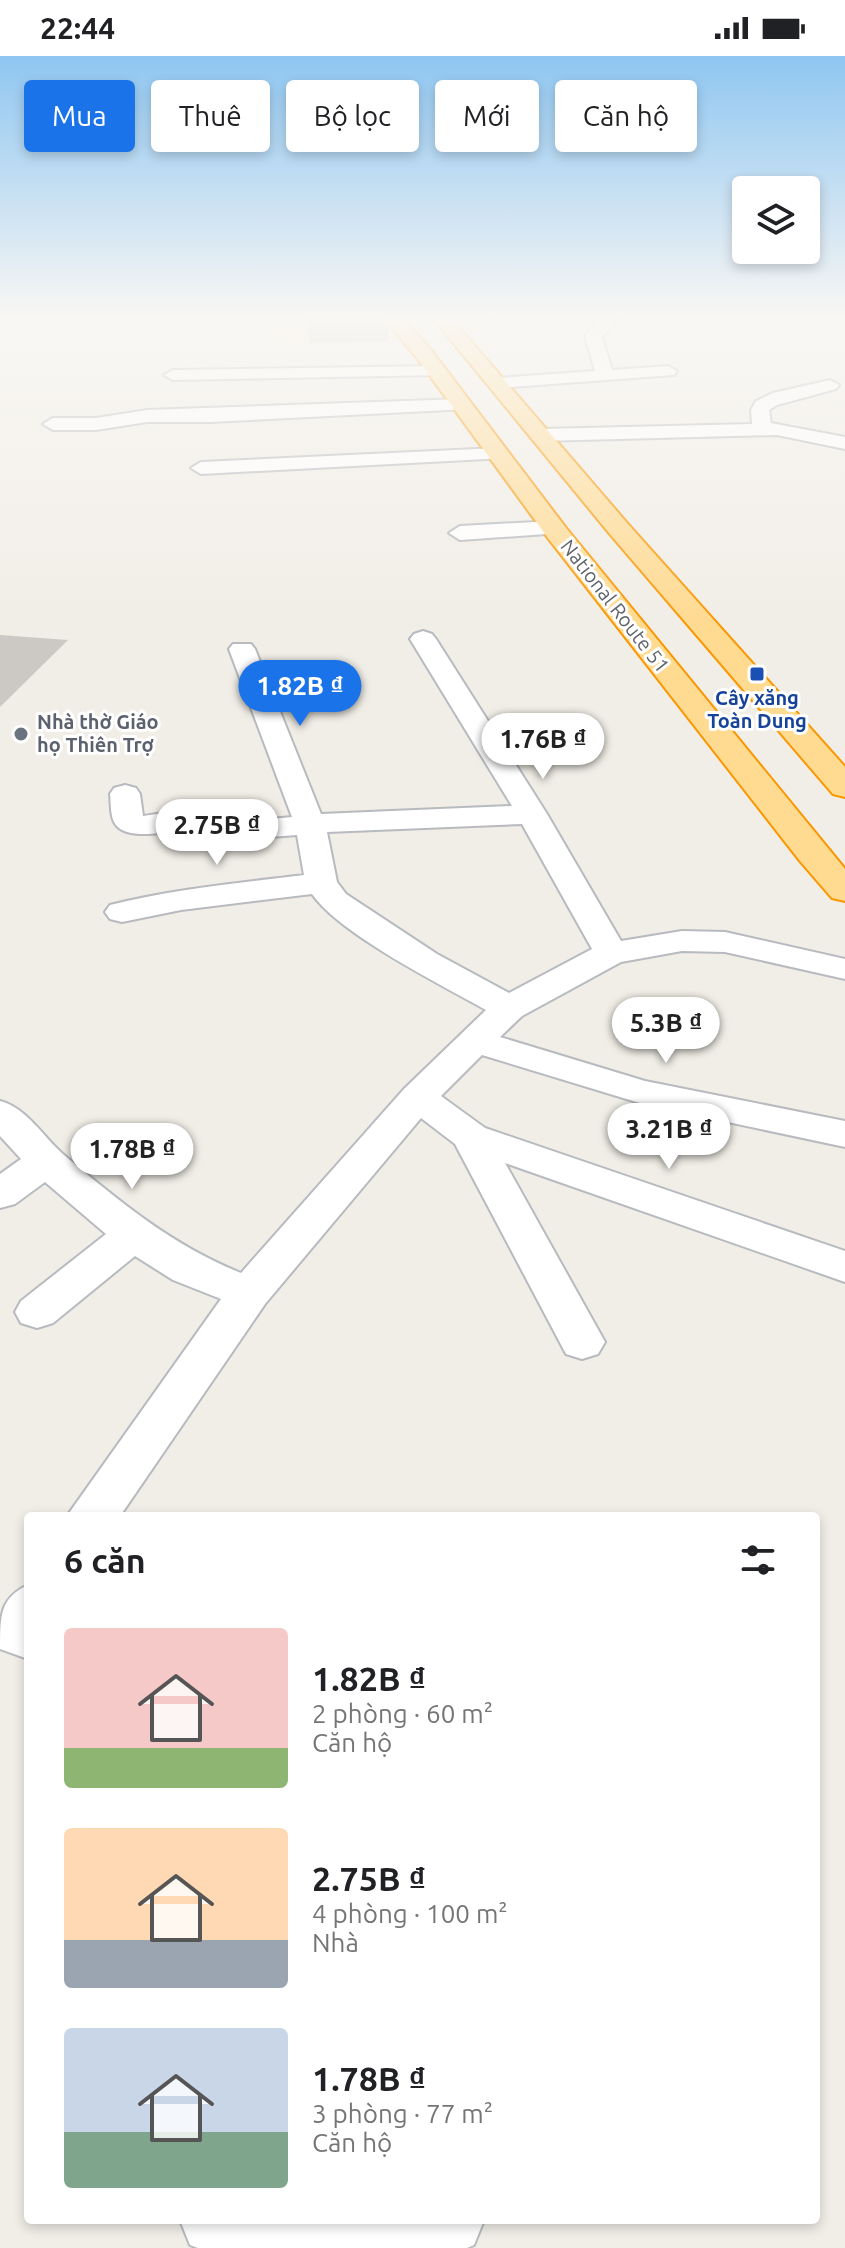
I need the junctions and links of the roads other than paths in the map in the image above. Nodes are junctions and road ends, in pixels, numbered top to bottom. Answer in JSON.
{"nodes":[{"id":1,"x":126,"y":419,"type":"edge"},
{"id":2,"x":469,"y":419,"type":"edge"},
{"id":3,"x":528,"y":419,"type":"edge"},
{"id":4,"x":761,"y":419,"type":"edge"},
{"id":5,"x":53,"y":424,"type":"dead end"},
{"id":6,"x":763,"y":429,"type":"junction"},
{"id":7,"x":541,"y":435,"type":"junction"},
{"id":8,"x":845,"y":443,"type":"edge"},
{"id":9,"x":201,"y":468,"type":"dead end"},
{"id":10,"x":492,"y":470,"type":"junction"},
{"id":11,"x":285,"y":481,"type":"dead end"},
{"id":12,"x":553,"y":528,"type":"junction"},
{"id":13,"x":460,"y":533,"type":"dead end"},
{"id":14,"x":423,"y":639,"type":"dead end"},
{"id":15,"x":242,"y":649,"type":"dead end"},
{"id":16,"x":845,"y":787,"type":"edge"},
{"id":17,"x":125,"y":794,"type":"dead end"},
{"id":18,"x":532,"y":814,"type":"junction"},
{"id":19,"x":310,"y":824,"type":"junction"},
{"id":20,"x":321,"y":883,"type":"junction"},
{"id":21,"x":845,"y":890,"type":"edge"},
{"id":22,"x":122,"y":912,"type":"dead end"},
{"id":23,"x":611,"y":953,"type":"junction"},
{"id":24,"x":845,"y":969,"type":"edge"},
{"id":25,"x":509,"y":1008,"type":"junction"},
{"id":26,"x":475,"y":1041,"type":"junction"},
{"id":27,"x":418,"y":1097,"type":"junction"},
{"id":28,"x":3,"y":1121,"type":"edge"},
{"id":29,"x":845,"y":1134,"type":"edge"},
{"id":30,"x":471,"y":1137,"type":"junction"},
{"id":31,"x":46,"y":1161,"type":"junction"},
{"id":32,"x":0,"y":1194,"type":"edge"},
{"id":33,"x":133,"y":1235,"type":"junction"},
{"id":34,"x":845,"y":1267,"type":"edge"},
{"id":35,"x":249,"y":1293,"type":"junction"},
{"id":36,"x":37,"y":1312,"type":"dead end"},
{"id":37,"x":582,"y":1342,"type":"dead end"},
{"id":38,"x":95,"y":1512,"type":"edge"},
{"id":39,"x":249,"y":2224,"type":"edge"},
{"id":40,"x":440,"y":2224,"type":"edge"}],
"edges":[{"from":1,"to":5,"type":"street"},
{"from":2,"to":10,"type":"highway","name":"National Route 51"},
{"from":3,"to":7,"type":"highway"},
{"from":4,"to":6,"type":"street"},
{"from":6,"to":7,"type":"street"},
{"from":6,"to":8,"type":"street"},
{"from":7,"to":16,"type":"highway"},
{"from":9,"to":10,"type":"street"},
{"from":10,"to":11,"type":"street"},
{"from":10,"to":12,"type":"highway","name":"National Route 51"},
{"from":12,"to":13,"type":"street"},
{"from":12,"to":21,"type":"highway","name":"National Route 51"},
{"from":14,"to":18,"type":"street"},
{"from":15,"to":19,"type":"street"},
{"from":17,"to":19,"type":"street"},
{"from":18,"to":19,"type":"street"},
{"from":18,"to":23,"type":"street"},
{"from":19,"to":20,"type":"street"},
{"from":20,"to":22,"type":"street"},
{"from":20,"to":25,"type":"street"},
{"from":23,"to":24,"type":"street"},
{"from":23,"to":25,"type":"street"},
{"from":25,"to":26,"type":"street"},
{"from":26,"to":27,"type":"street"},
{"from":26,"to":29,"type":"street"},
{"from":27,"to":30,"type":"street"},
{"from":27,"to":35,"type":"street"},
{"from":28,"to":31,"type":"street"},
{"from":30,"to":34,"type":"street"},
{"from":30,"to":37,"type":"street"},
{"from":31,"to":32,"type":"street"},
{"from":31,"to":33,"type":"street"},
{"from":33,"to":35,"type":"street"},
{"from":33,"to":36,"type":"street"},
{"from":35,"to":38,"type":"street"},
{"from":39,"to":40,"type":"street"}]}
